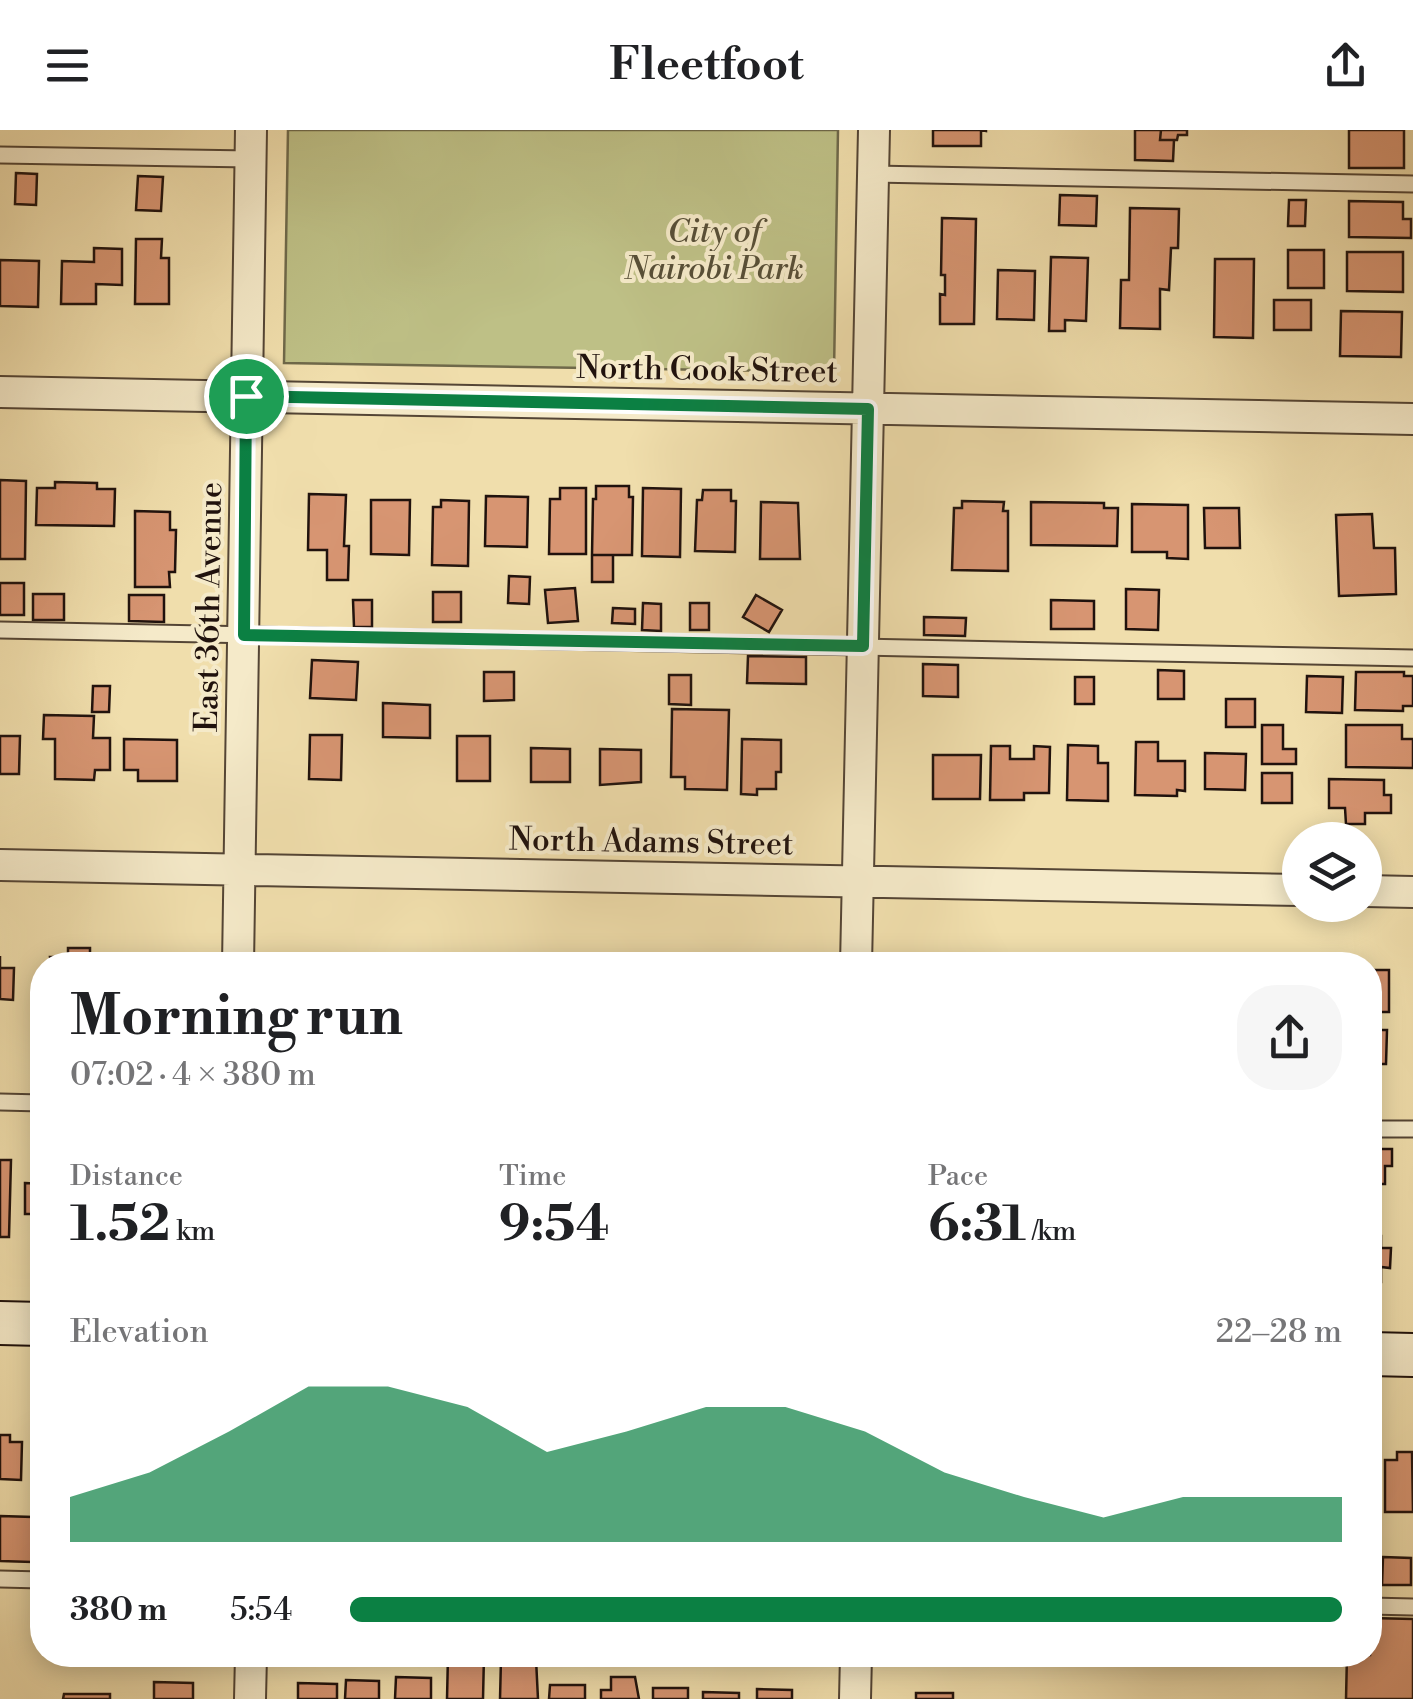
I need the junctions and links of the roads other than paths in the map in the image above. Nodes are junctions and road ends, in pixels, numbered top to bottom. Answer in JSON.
{"nodes":[{"id":1,"x":874,"y":130,"type":"edge"},
{"id":2,"x":251,"y":145,"type":"edge"},
{"id":3,"x":0,"y":155,"type":"edge"},
{"id":4,"x":872,"y":174,"type":"junction"},
{"id":5,"x":1413,"y":184,"type":"edge"},
{"id":6,"x":0,"y":392,"type":"edge"},
{"id":7,"x":246,"y":396,"type":"junction"},
{"id":8,"x":868,"y":409,"type":"junction"},
{"id":9,"x":1413,"y":419,"type":"edge"},
{"id":10,"x":0,"y":630,"type":"edge"},
{"id":11,"x":244,"y":635,"type":"junction"},
{"id":12,"x":863,"y":646,"type":"junction"},
{"id":13,"x":1413,"y":658,"type":"edge"},
{"id":14,"x":0,"y":865,"type":"edge"},
{"id":15,"x":240,"y":870,"type":"junction"},
{"id":16,"x":858,"y":881,"type":"junction"},
{"id":17,"x":1282,"y":890,"type":"edge"},
{"id":18,"x":1382,"y":891,"type":"edge"},
{"id":19,"x":1413,"y":892,"type":"edge"},
{"id":20,"x":238,"y":952,"type":"edge"},
{"id":21,"x":856,"y":952,"type":"edge"},
{"id":22,"x":0,"y":1102,"type":"edge"},
{"id":23,"x":30,"y":1103,"type":"edge"},
{"id":24,"x":1382,"y":1129,"type":"edge"},
{"id":25,"x":1413,"y":1130,"type":"edge"},
{"id":26,"x":0,"y":1323,"type":"edge"},
{"id":27,"x":30,"y":1324,"type":"edge"},
{"id":28,"x":1382,"y":1354,"type":"edge"},
{"id":29,"x":1413,"y":1354,"type":"edge"},
{"id":30,"x":0,"y":1579,"type":"edge"},
{"id":31,"x":30,"y":1580,"type":"edge"},
{"id":32,"x":1382,"y":1606,"type":"edge"},
{"id":33,"x":1413,"y":1607,"type":"edge"},
{"id":34,"x":251,"y":1667,"type":"edge"},
{"id":35,"x":856,"y":1667,"type":"edge"},
{"id":36,"x":250,"y":1699,"type":"edge"},
{"id":37,"x":855,"y":1699,"type":"edge"}],
"edges":[{"from":1,"to":4,"type":"street"},
{"from":2,"to":3,"type":"lane"},
{"from":2,"to":7,"type":"street","name":"East 36th Avenue"},
{"from":4,"to":5,"type":"lane"},
{"from":4,"to":8,"type":"street"},
{"from":6,"to":7,"type":"street","name":"North Cook Street"},
{"from":7,"to":8,"type":"street","name":"North Cook Street"},
{"from":7,"to":11,"type":"street","name":"East 36th Avenue"},
{"from":8,"to":9,"type":"street","name":"North Cook Street"},
{"from":8,"to":12,"type":"street"},
{"from":10,"to":11,"type":"lane"},
{"from":11,"to":12,"type":"lane"},
{"from":11,"to":15,"type":"street","name":"East 36th Avenue"},
{"from":12,"to":13,"type":"lane"},
{"from":12,"to":16,"type":"street"},
{"from":14,"to":15,"type":"street","name":"North Adams Street"},
{"from":15,"to":16,"type":"street","name":"North Adams Street"},
{"from":15,"to":20,"type":"street","name":"East 36th Avenue"},
{"from":16,"to":17,"type":"street","name":"North Adams Street"},
{"from":16,"to":21,"type":"street"},
{"from":18,"to":19,"type":"street"},
{"from":22,"to":23,"type":"lane"},
{"from":24,"to":25,"type":"lane"},
{"from":26,"to":27,"type":"street"},
{"from":28,"to":29,"type":"street"},
{"from":30,"to":31,"type":"lane"},
{"from":32,"to":33,"type":"lane"},
{"from":34,"to":36,"type":"street"},
{"from":35,"to":37,"type":"street"}]}
